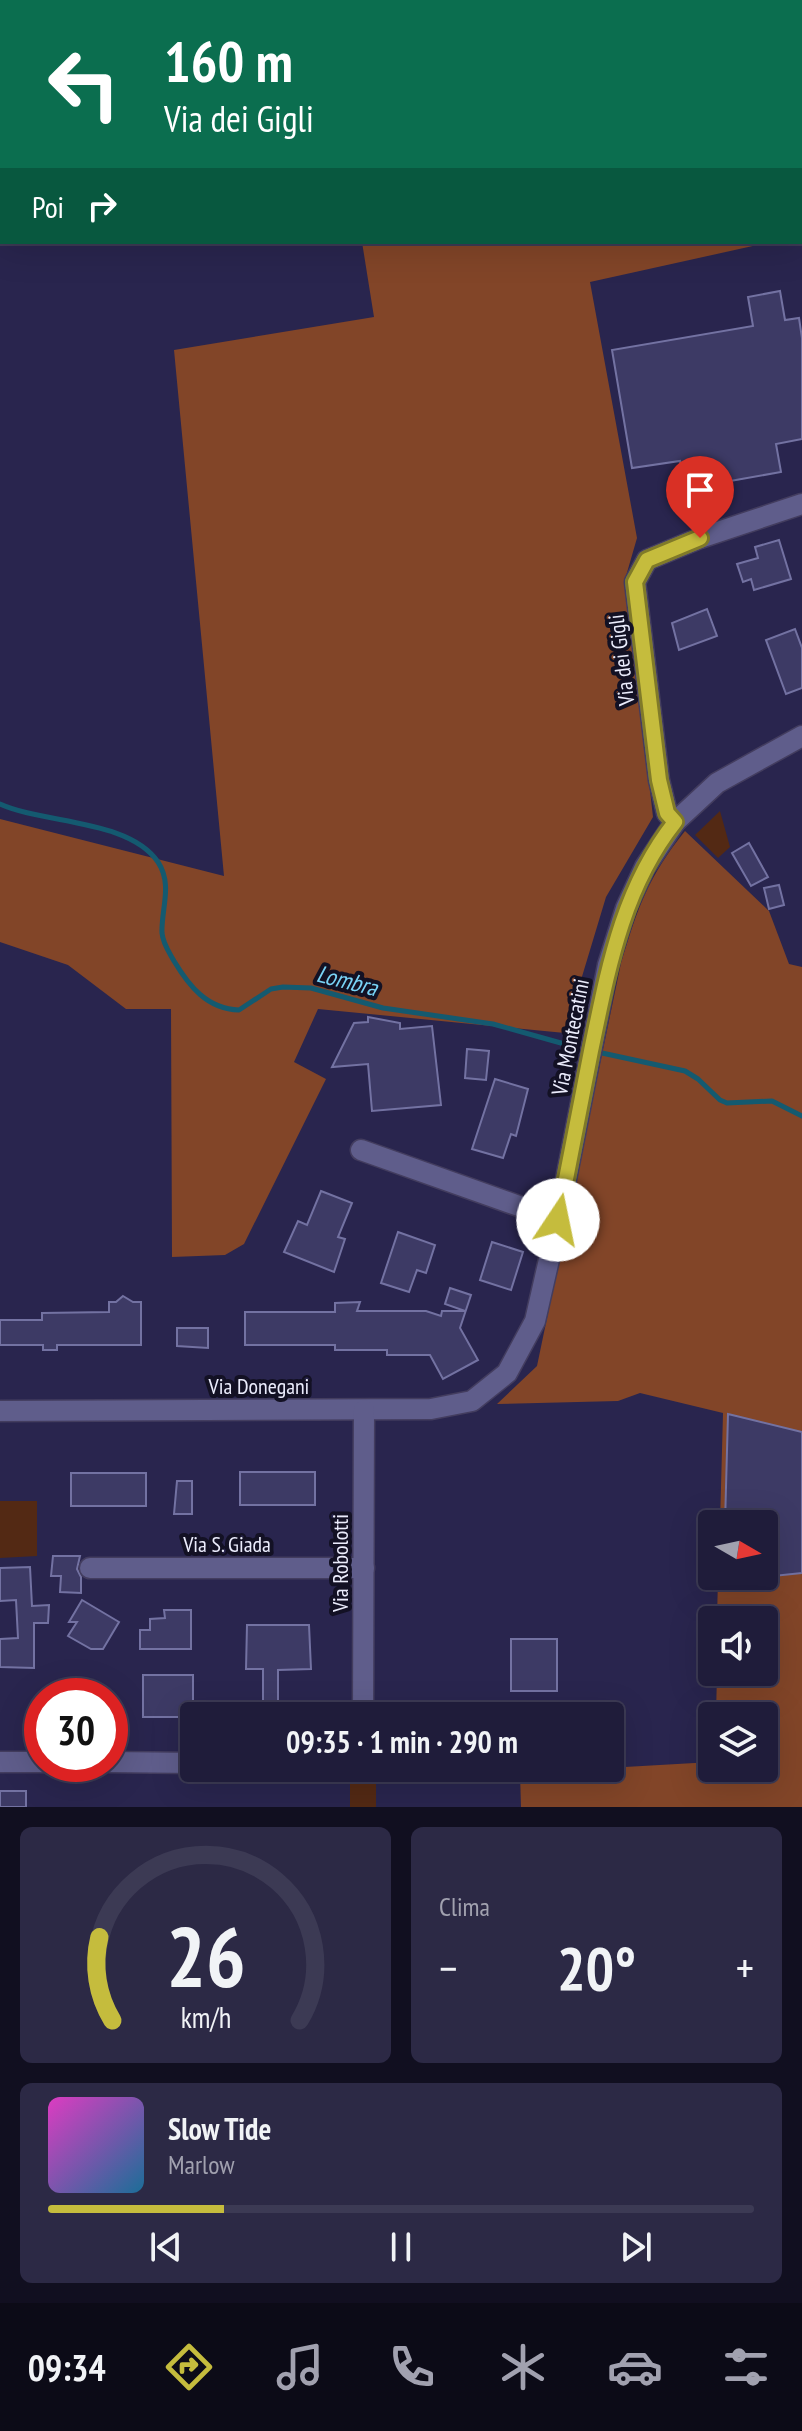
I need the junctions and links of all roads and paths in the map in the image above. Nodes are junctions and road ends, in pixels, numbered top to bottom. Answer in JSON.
{"nodes":[{"id":1,"x":802,"y":504,"type":"edge"},
{"id":2,"x":802,"y":736,"type":"edge"},
{"id":3,"x":675,"y":822,"type":"junction"},
{"id":4,"x":361,"y":1150,"type":"dead end"},
{"id":5,"x":558,"y":1220,"type":"junction"},
{"id":6,"x":507,"y":1373,"type":"joint"},
{"id":7,"x":364,"y":1410,"type":"junction"},
{"id":8,"x":0,"y":1411,"type":"edge"},
{"id":9,"x":90,"y":1568,"type":"dead end"},
{"id":10,"x":364,"y":1568,"type":"junction"},
{"id":11,"x":363,"y":1702,"type":"edge"},
{"id":12,"x":0,"y":1762,"type":"edge"},
{"id":13,"x":24,"y":1762,"type":"edge"},
{"id":14,"x":128,"y":1762,"type":"edge"},
{"id":15,"x":180,"y":1763,"type":"edge"}],
"edges":[{"from":1,"to":3,"type":"street","name":"Via dei Gigli"},
{"from":2,"to":3,"type":"street","name":"Via Montecatini"},
{"from":3,"to":5,"type":"street","name":"Via Montecatini"},
{"from":4,"to":5,"type":"street"},
{"from":5,"to":6,"type":"street","name":"Via Montecatini"},
{"from":6,"to":7,"type":"street","name":"Via Donegani"},
{"from":7,"to":8,"type":"street","name":"Via Donegani"},
{"from":7,"to":10,"type":"street","name":"Via Robolotti"},
{"from":9,"to":10,"type":"street","name":"Via S. Giada"},
{"from":10,"to":11,"type":"street","name":"Via Robolotti"},
{"from":12,"to":13,"type":"street"},
{"from":14,"to":15,"type":"street"}]}
